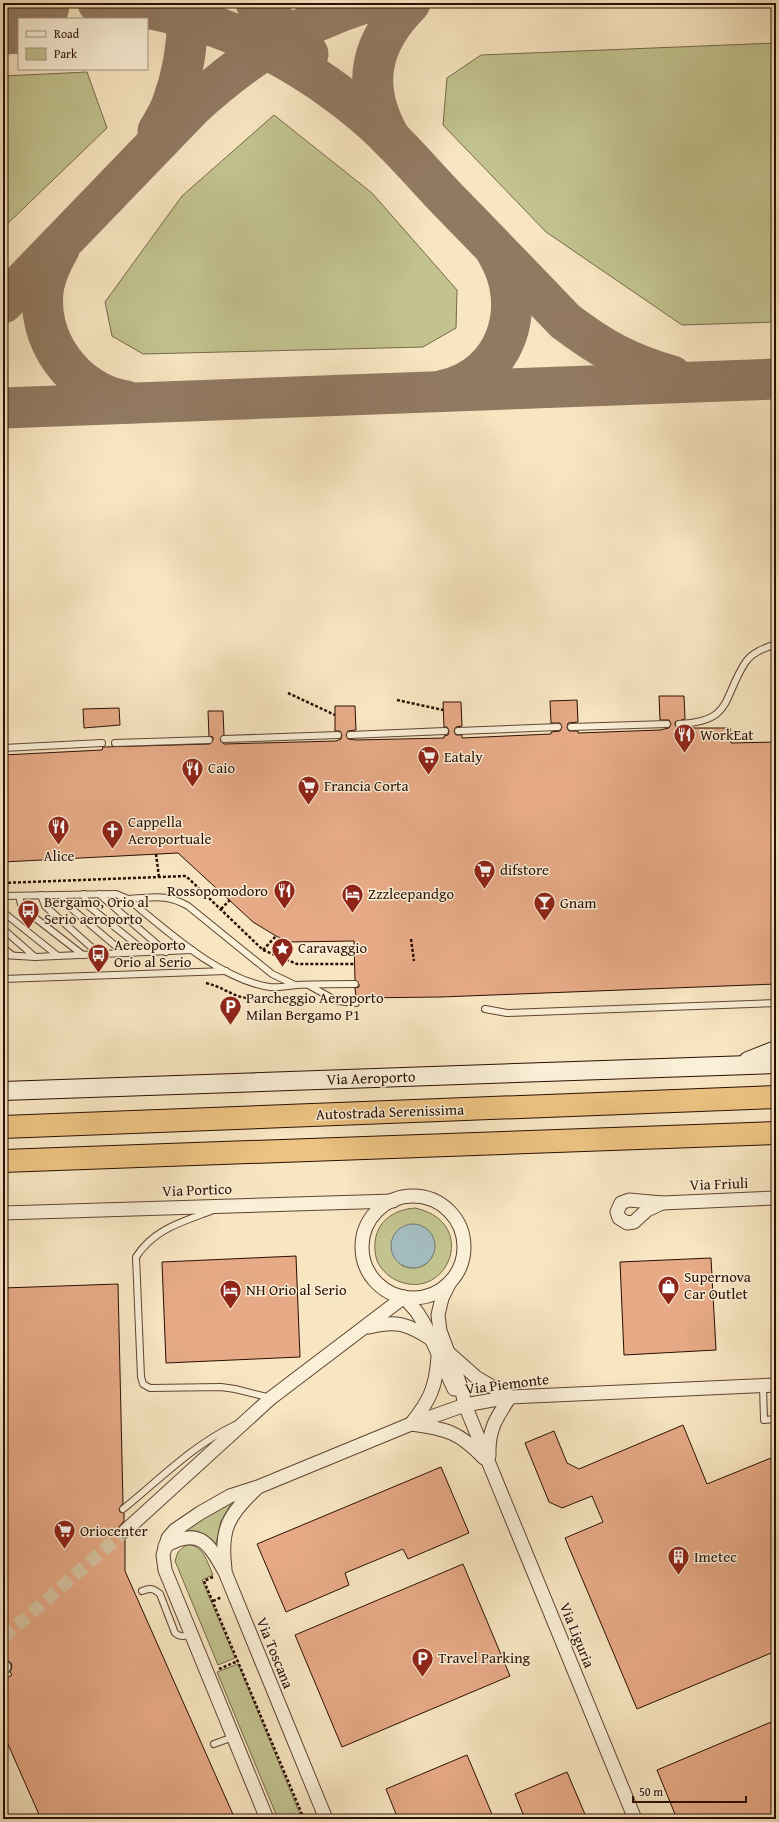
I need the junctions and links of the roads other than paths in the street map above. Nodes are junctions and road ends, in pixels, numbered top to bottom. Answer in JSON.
{"nodes":[{"id":1,"x":776,"y":644,"type":"edge"},
{"id":2,"x":667,"y":724,"type":"dead end"},
{"id":3,"x":679,"y":724,"type":"dead end"},
{"id":4,"x":558,"y":727,"type":"dead end"},
{"id":5,"x":571,"y":727,"type":"dead end"},
{"id":6,"x":446,"y":731,"type":"dead end"},
{"id":7,"x":458,"y":731,"type":"dead end"},
{"id":8,"x":338,"y":735,"type":"dead end"},
{"id":9,"x":350,"y":735,"type":"dead end"},
{"id":10,"x":224,"y":739,"type":"dead end"},
{"id":11,"x":209,"y":740,"type":"dead end"},
{"id":12,"x":102,"y":743,"type":"dead end"},
{"id":13,"x":115,"y":743,"type":"dead end"},
{"id":14,"x":3,"y":748,"type":"edge"},
{"id":15,"x":84,"y":894,"type":"junction"},
{"id":16,"x":99,"y":894,"type":"junction"},
{"id":17,"x":41,"y":895,"type":"junction"},
{"id":18,"x":61,"y":895,"type":"junction"},
{"id":19,"x":3,"y":896,"type":"edge"},
{"id":20,"x":19,"y":896,"type":"junction"},
{"id":21,"x":128,"y":899,"type":"junction"},
{"id":22,"x":3,"y":912,"type":"edge"},
{"id":23,"x":3,"y":930,"type":"edge"},
{"id":24,"x":3,"y":948,"type":"edge"},
{"id":25,"x":192,"y":950,"type":"junction"},
{"id":26,"x":146,"y":952,"type":"junction"},
{"id":27,"x":166,"y":952,"type":"junction"},
{"id":28,"x":124,"y":953,"type":"junction"},
{"id":29,"x":99,"y":954,"type":"junction"},
{"id":30,"x":3,"y":955,"type":"edge"},
{"id":31,"x":12,"y":955,"type":"junction"},
{"id":32,"x":83,"y":955,"type":"junction"},
{"id":33,"x":58,"y":956,"type":"junction"},
{"id":34,"x":35,"y":957,"type":"junction"},
{"id":35,"x":228,"y":971,"type":"junction"},
{"id":36,"x":3,"y":979,"type":"edge"},
{"id":37,"x":355,"y":984,"type":"dead end"},
{"id":38,"x":297,"y":985,"type":"junction"},
{"id":39,"x":308,"y":985,"type":"junction"},
{"id":40,"x":356,"y":1003,"type":"dead end"},
{"id":41,"x":776,"y":1003,"type":"edge"},
{"id":42,"x":485,"y":1009,"type":"dead end"},
{"id":43,"x":776,"y":1050,"type":"edge"},
{"id":44,"x":739,"y":1064,"type":"junction"},
{"id":45,"x":776,"y":1064,"type":"edge"},
{"id":46,"x":3,"y":1091,"type":"edge"},
{"id":47,"x":776,"y":1097,"type":"edge"},
{"id":48,"x":3,"y":1127,"type":"edge"},
{"id":49,"x":776,"y":1133,"type":"edge"},
{"id":50,"x":3,"y":1162,"type":"edge"},
{"id":51,"x":776,"y":1198,"type":"edge"},
{"id":52,"x":393,"y":1201,"type":"junction"},
{"id":53,"x":662,"y":1202,"type":"dead end"},
{"id":54,"x":224,"y":1205,"type":"junction"},
{"id":55,"x":3,"y":1213,"type":"edge"},
{"id":56,"x":450,"y":1282,"type":"junction"},
{"id":57,"x":404,"y":1297,"type":"junction"},
{"id":58,"x":364,"y":1328,"type":"junction"},
{"id":59,"x":431,"y":1339,"type":"junction"},
{"id":60,"x":443,"y":1354,"type":"junction"},
{"id":61,"x":776,"y":1385,"type":"edge"},
{"id":62,"x":763,"y":1386,"type":"junction"},
{"id":63,"x":510,"y":1397,"type":"junction"},
{"id":64,"x":271,"y":1398,"type":"junction"},
{"id":65,"x":465,"y":1405,"type":"junction"},
{"id":66,"x":250,"y":1417,"type":"junction"},
{"id":67,"x":776,"y":1419,"type":"edge"},
{"id":68,"x":412,"y":1424,"type":"junction"},
{"id":69,"x":489,"y":1464,"type":"junction"},
{"id":70,"x":258,"y":1487,"type":"junction"},
{"id":71,"x":123,"y":1509,"type":"dead end"},
{"id":72,"x":125,"y":1531,"type":"tunnel mouth"},
{"id":73,"x":165,"y":1546,"type":"junction"},
{"id":74,"x":220,"y":1574,"type":"junction"},
{"id":75,"x":142,"y":1591,"type":"dead end"},
{"id":76,"x":190,"y":1634,"type":"junction"},
{"id":77,"x":233,"y":1737,"type":"junction"},
{"id":78,"x":214,"y":1744,"type":"dead end"},
{"id":79,"x":267,"y":1819,"type":"edge"},
{"id":80,"x":326,"y":1819,"type":"edge"},
{"id":81,"x":635,"y":1819,"type":"edge"}],
"edges":[{"from":1,"to":3,"type":"lane"},
{"from":2,"to":5,"type":"lane"},
{"from":4,"to":7,"type":"lane"},
{"from":6,"to":9,"type":"lane"},
{"from":8,"to":10,"type":"lane"},
{"from":11,"to":13,"type":"lane"},
{"from":12,"to":14,"type":"lane"},
{"from":15,"to":16,"type":"lane"},
{"from":15,"to":18,"type":"lane"},
{"from":15,"to":26,"type":"lane"},
{"from":16,"to":21,"type":"lane"},
{"from":16,"to":27,"type":"lane"},
{"from":17,"to":18,"type":"lane"},
{"from":17,"to":20,"type":"lane"},
{"from":17,"to":29,"type":"lane"},
{"from":18,"to":28,"type":"lane"},
{"from":19,"to":20,"type":"lane"},
{"from":20,"to":32,"type":"lane"},
{"from":21,"to":25,"type":"lane"},
{"from":21,"to":38,"type":"lane"},
{"from":22,"to":33,"type":"lane"},
{"from":23,"to":34,"type":"lane"},
{"from":24,"to":31,"type":"lane"},
{"from":25,"to":27,"type":"lane"},
{"from":25,"to":35,"type":"lane"},
{"from":26,"to":27,"type":"lane"},
{"from":26,"to":28,"type":"lane"},
{"from":28,"to":29,"type":"lane"},
{"from":29,"to":32,"type":"lane"},
{"from":30,"to":31,"type":"lane"},
{"from":31,"to":34,"type":"lane"},
{"from":32,"to":33,"type":"lane"},
{"from":33,"to":34,"type":"lane"},
{"from":35,"to":36,"type":"lane"},
{"from":35,"to":38,"type":"lane"},
{"from":37,"to":39,"type":"lane"},
{"from":38,"to":39,"type":"lane"},
{"from":39,"to":40,"type":"lane"},
{"from":41,"to":42,"type":"lane"},
{"from":43,"to":44,"type":"main road","name":"Via Aeroporto"},
{"from":44,"to":45,"type":"main road","name":"Via Aeroporto"},
{"from":44,"to":46,"type":"main road","name":"Via Aeroporto"},
{"from":47,"to":48,"type":"highway","name":"Autostrada Serenissima"},
{"from":49,"to":50,"type":"highway"},
{"from":51,"to":53,"type":"street","name":"Via Friuli"},
{"from":52,"to":54,"type":"street","name":"Via Portico"},
{"from":52,"to":56,"type":"street"},
{"from":52,"to":57,"type":"street"},
{"from":54,"to":55,"type":"street","name":"Via Portico"},
{"from":54,"to":64,"type":"lane"},
{"from":56,"to":57,"type":"street"},
{"from":56,"to":60,"type":"street","name":"Via Liguria"},
{"from":57,"to":58,"type":"street"},
{"from":57,"to":59,"type":"street","name":"Via Liguria"},
{"from":58,"to":59,"type":"street"},
{"from":58,"to":64,"type":"street"},
{"from":59,"to":60,"type":"street","name":"Via Liguria"},
{"from":60,"to":63,"type":"street","name":"Via Liguria"},
{"from":60,"to":65,"type":"street","name":"Via Liguria"},
{"from":60,"to":68,"type":"street","name":"Via Liguria"},
{"from":61,"to":62,"type":"street","name":"Via Piemonte"},
{"from":62,"to":63,"type":"street","name":"Via Piemonte"},
{"from":62,"to":67,"type":"lane"},
{"from":63,"to":65,"type":"street","name":"Via Piemonte"},
{"from":63,"to":69,"type":"street","name":"Via Liguria"},
{"from":64,"to":66,"type":"street"},
{"from":65,"to":68,"type":"street","name":"Via Piemonte"},
{"from":65,"to":69,"type":"street","name":"Via Liguria"},
{"from":66,"to":71,"type":"lane"},
{"from":66,"to":72,"type":"street"},
{"from":68,"to":69,"type":"street","name":"Via Liguria"},
{"from":68,"to":70,"type":"street","name":"Via Piemonte"},
{"from":69,"to":81,"type":"street","name":"Via Liguria"},
{"from":70,"to":73,"type":"street","name":"Via Piemonte"},
{"from":70,"to":74,"type":"street","name":"Via Piemonte"},
{"from":73,"to":74,"type":"street","name":"Via Toscana"},
{"from":73,"to":76,"type":"street"},
{"from":74,"to":80,"type":"street","name":"Via Toscana"},
{"from":75,"to":76,"type":"lane"},
{"from":76,"to":77,"type":"street"},
{"from":77,"to":78,"type":"lane"},
{"from":77,"to":79,"type":"street"}]}
